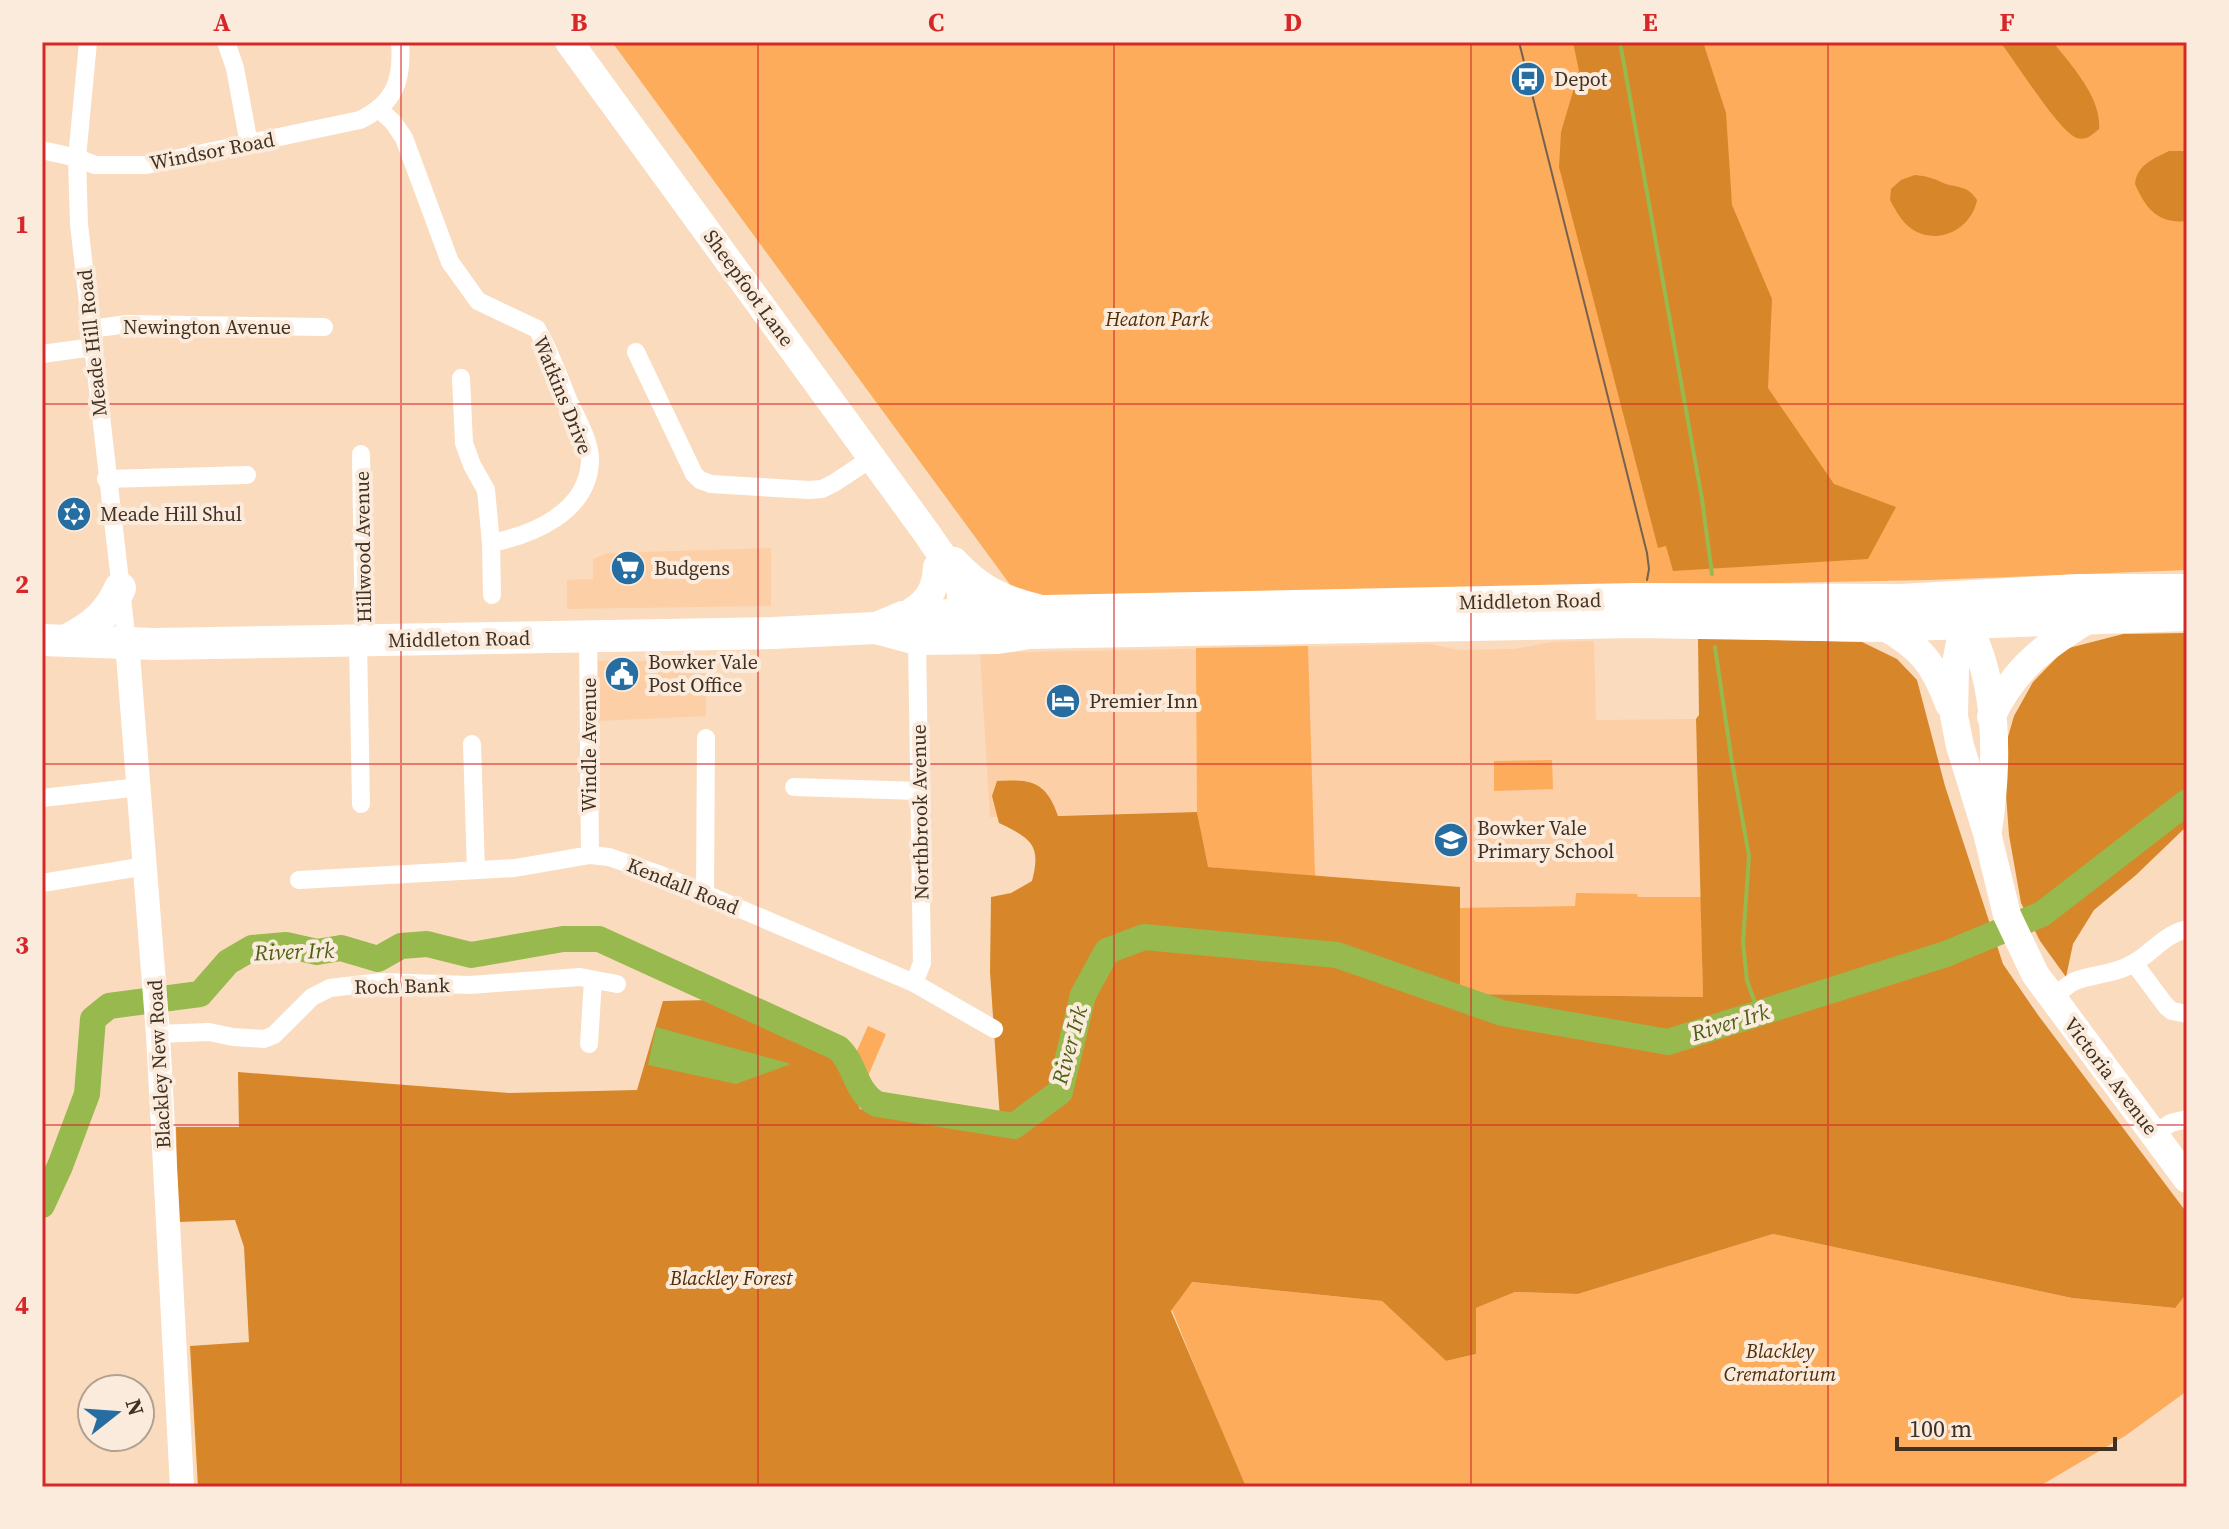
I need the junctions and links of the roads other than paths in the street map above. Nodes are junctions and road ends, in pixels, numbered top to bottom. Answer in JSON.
{"nodes":[{"id":1,"x":88,"y":42,"type":"edge"},
{"id":2,"x":226,"y":42,"type":"edge"},
{"id":3,"x":400,"y":42,"type":"edge"},
{"id":4,"x":569,"y":42,"type":"edge"},
{"id":5,"x":380,"y":110,"type":"junction"},
{"id":6,"x":249,"y":144,"type":"junction"},
{"id":7,"x":42,"y":150,"type":"edge"},
{"id":8,"x":77,"y":158,"type":"junction"},
{"id":9,"x":324,"y":327,"type":"dead end"},
{"id":10,"x":92,"y":338,"type":"junction"},
{"id":11,"x":636,"y":352,"type":"dead end"},
{"id":12,"x":42,"y":354,"type":"edge"},
{"id":13,"x":461,"y":378,"type":"dead end"},
{"id":14,"x":361,"y":454,"type":"dead end"},
{"id":15,"x":872,"y":458,"type":"junction"},
{"id":16,"x":247,"y":475,"type":"dead end"},
{"id":17,"x":106,"y":479,"type":"junction"},
{"id":18,"x":928,"y":535,"type":"junction"},
{"id":19,"x":491,"y":543,"type":"junction"},
{"id":20,"x":937,"y":567,"type":"junction"},
{"id":21,"x":120,"y":588,"type":"junction"},
{"id":22,"x":2187,"y":590,"type":"edge"},
{"id":23,"x":2021,"y":593,"type":"junction"},
{"id":24,"x":492,"y":595,"type":"dead end"},
{"id":25,"x":1902,"y":600,"type":"junction"},
{"id":26,"x":1170,"y":608,"type":"junction"},
{"id":27,"x":2187,"y":615,"type":"edge"},
{"id":28,"x":2092,"y":617,"type":"junction"},
{"id":29,"x":1037,"y":622,"type":"junction"},
{"id":30,"x":1967,"y":624,"type":"junction"},
{"id":31,"x":1883,"y":626,"type":"junction"},
{"id":32,"x":918,"y":627,"type":"junction"},
{"id":33,"x":1192,"y":630,"type":"junction"},
{"id":34,"x":588,"y":636,"type":"junction"},
{"id":35,"x":54,"y":640,"type":"edge"},
{"id":36,"x":361,"y":641,"type":"junction"},
{"id":37,"x":127,"y":642,"type":"junction"},
{"id":38,"x":1954,"y":716,"type":"junction"},
{"id":39,"x":1991,"y":717,"type":"junction"},
{"id":40,"x":706,"y":738,"type":"dead end"},
{"id":41,"x":472,"y":744,"type":"dead end"},
{"id":42,"x":140,"y":787,"type":"junction"},
{"id":43,"x":794,"y":787,"type":"dead end"},
{"id":44,"x":920,"y":791,"type":"junction"},
{"id":45,"x":42,"y":798,"type":"edge"},
{"id":46,"x":361,"y":804,"type":"dead end"},
{"id":47,"x":1987,"y":833,"type":"junction"},
{"id":48,"x":590,"y":855,"type":"junction"},
{"id":49,"x":146,"y":866,"type":"junction"},
{"id":50,"x":476,"y":870,"type":"junction"},
{"id":51,"x":299,"y":880,"type":"dead end"},
{"id":52,"x":42,"y":883,"type":"edge"},
{"id":53,"x":705,"y":894,"type":"junction"},
{"id":54,"x":2187,"y":929,"type":"edge"},
{"id":55,"x":2134,"y":963,"type":"junction"},
{"id":56,"x":593,"y":980,"type":"junction"},
{"id":57,"x":914,"y":983,"type":"junction"},
{"id":58,"x":617,"y":984,"type":"dead end"},
{"id":59,"x":2052,"y":997,"type":"junction"},
{"id":60,"x":2187,"y":1014,"type":"edge"},
{"id":61,"x":158,"y":1024,"type":"junction"},
{"id":62,"x":994,"y":1029,"type":"dead end"},
{"id":63,"x":589,"y":1044,"type":"dead end"},
{"id":64,"x":2187,"y":1119,"type":"edge"},
{"id":65,"x":2153,"y":1134,"type":"junction"},
{"id":66,"x":2187,"y":1179,"type":"edge"},
{"id":67,"x":182,"y":1487,"type":"edge"}],
"edges":[{"from":1,"to":8,"type":"street","name":"Meade Hill Road"},
{"from":2,"to":6,"type":"street"},
{"from":3,"to":5,"type":"street"},
{"from":4,"to":15,"type":"main road","name":"Sheepfoot Lane"},
{"from":5,"to":6,"type":"street","name":"Windsor Road"},
{"from":5,"to":19,"type":"street","name":"Watkins Drive"},
{"from":6,"to":8,"type":"street","name":"Windsor Road"},
{"from":7,"to":8,"type":"street","name":"Windsor Road"},
{"from":8,"to":10,"type":"street","name":"Meade Hill Road"},
{"from":9,"to":10,"type":"street","name":"Newington Avenue"},
{"from":10,"to":12,"type":"street","name":"Newington Avenue"},
{"from":10,"to":17,"type":"street","name":"Meade Hill Road"},
{"from":11,"to":15,"type":"street"},
{"from":13,"to":19,"type":"street"},
{"from":14,"to":36,"type":"street","name":"Hillwood Avenue"},
{"from":15,"to":18,"type":"main road","name":"Sheepfoot Lane"},
{"from":16,"to":17,"type":"street"},
{"from":17,"to":21,"type":"street","name":"Meade Hill Road"},
{"from":18,"to":20,"type":"main road","name":"Sheepfoot Lane"},
{"from":18,"to":29,"type":"main road","name":"Sheepfoot Lane"},
{"from":18,"to":32,"type":"main road","name":"Sheepfoot Lane"},
{"from":19,"to":24,"type":"street"},
{"from":20,"to":32,"type":"main road"},
{"from":20,"to":32,"type":"main road","name":"Sheepfoot Lane"},
{"from":21,"to":35,"type":"highway"},
{"from":21,"to":37,"type":"street","name":"Meade Hill Road"},
{"from":22,"to":23,"type":"highway","name":"Middleton Road"},
{"from":23,"to":25,"type":"highway","name":"Middleton Road"},
{"from":23,"to":30,"type":"main road"},
{"from":25,"to":26,"type":"highway","name":"Middleton Road"},
{"from":25,"to":30,"type":"main road"},
{"from":26,"to":29,"type":"highway","name":"Middleton Road"},
{"from":26,"to":33,"type":"highway"},
{"from":27,"to":28,"type":"highway","name":"Middleton Road"},
{"from":28,"to":30,"type":"highway","name":"Middleton Road"},
{"from":28,"to":39,"type":"main road"},
{"from":29,"to":32,"type":"highway","name":"Middleton Road"},
{"from":29,"to":33,"type":"highway","name":"Middleton Road"},
{"from":30,"to":31,"type":"highway","name":"Middleton Road"},
{"from":30,"to":38,"type":"main road"},
{"from":30,"to":39,"type":"main road"},
{"from":31,"to":33,"type":"highway","name":"Middleton Road"},
{"from":31,"to":38,"type":"main road"},
{"from":32,"to":34,"type":"highway","name":"Middleton Road"},
{"from":32,"to":44,"type":"street","name":"Northbrook Avenue"},
{"from":34,"to":36,"type":"highway","name":"Middleton Road"},
{"from":34,"to":48,"type":"street","name":"Windle Avenue"},
{"from":35,"to":37,"type":"highway","name":"Middleton Road"},
{"from":36,"to":37,"type":"highway","name":"Middleton Road"},
{"from":36,"to":46,"type":"street","name":"Hillwood Avenue"},
{"from":37,"to":42,"type":"street","name":"Blackley New Road"},
{"from":38,"to":47,"type":"main road"},
{"from":39,"to":47,"type":"main road"},
{"from":40,"to":53,"type":"street"},
{"from":41,"to":50,"type":"street"},
{"from":42,"to":45,"type":"street"},
{"from":42,"to":49,"type":"street","name":"Blackley New Road"},
{"from":43,"to":44,"type":"street"},
{"from":44,"to":57,"type":"street","name":"Northbrook Avenue"},
{"from":47,"to":59,"type":"main road","name":"Victoria Avenue"},
{"from":48,"to":50,"type":"street","name":"Kendall Road"},
{"from":48,"to":53,"type":"street","name":"Kendall Road"},
{"from":49,"to":52,"type":"street"},
{"from":49,"to":61,"type":"street","name":"Blackley New Road"},
{"from":50,"to":51,"type":"street","name":"Kendall Road"},
{"from":53,"to":57,"type":"street","name":"Kendall Road"},
{"from":54,"to":55,"type":"street"},
{"from":55,"to":59,"type":"street"},
{"from":55,"to":60,"type":"street"},
{"from":56,"to":58,"type":"street","name":"Roch Bank"},
{"from":56,"to":61,"type":"street","name":"Roch Bank"},
{"from":56,"to":63,"type":"street"},
{"from":57,"to":62,"type":"street","name":"Kendall Road"},
{"from":59,"to":65,"type":"main road","name":"Victoria Avenue"},
{"from":61,"to":67,"type":"street","name":"Blackley New Road"},
{"from":64,"to":65,"type":"street"},
{"from":65,"to":66,"type":"main road","name":"Victoria Avenue"}]}
